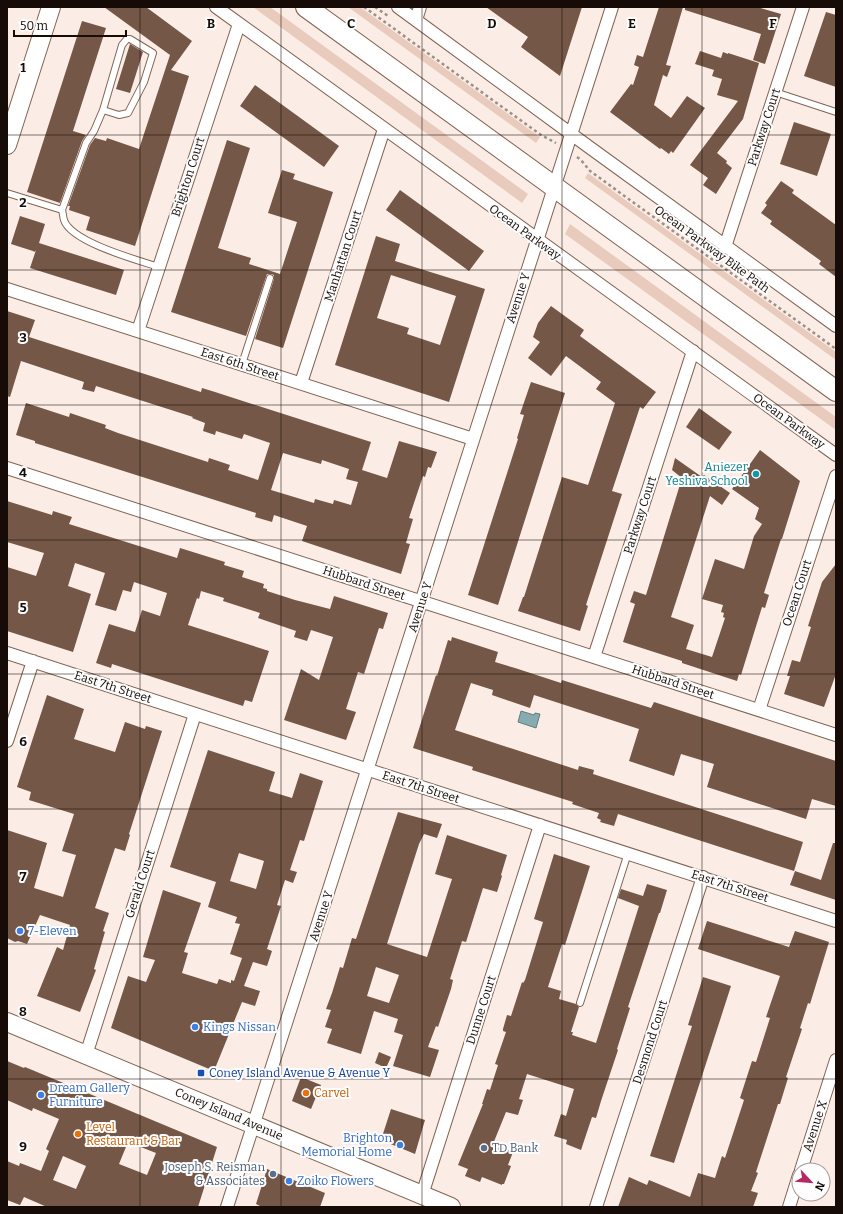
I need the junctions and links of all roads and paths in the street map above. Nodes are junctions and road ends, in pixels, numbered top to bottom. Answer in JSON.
{"nodes":[{"id":1,"x":51,"y":7,"type":"edge"},
{"id":2,"x":216,"y":7,"type":"edge"},
{"id":3,"x":306,"y":7,"type":"edge"},
{"id":4,"x":364,"y":7,"type":"edge"},
{"id":5,"x":398,"y":7,"type":"edge"},
{"id":6,"x":420,"y":7,"type":"edge"},
{"id":7,"x":612,"y":7,"type":"edge"},
{"id":8,"x":802,"y":7,"type":"edge"},
{"id":9,"x":416,"y":20,"type":"junction"},
{"id":10,"x":239,"y":24,"type":"junction"},
{"id":11,"x":775,"y":92,"type":"junction"},
{"id":12,"x":102,"y":110,"type":"junction"},
{"id":13,"x":836,"y":112,"type":"edge"},
{"id":14,"x":384,"y":129,"type":"junction"},
{"id":15,"x":571,"y":134,"type":"junction"},
{"id":16,"x":554,"y":142,"type":"dead end"},
{"id":17,"x":7,"y":145,"type":"edge"},
{"id":18,"x":581,"y":160,"type":"dead end"},
{"id":19,"x":554,"y":187,"type":"junction"},
{"id":20,"x":7,"y":193,"type":"edge"},
{"id":21,"x":62,"y":210,"type":"junction"},
{"id":22,"x":537,"y":240,"type":"junction"},
{"id":23,"x":725,"y":246,"type":"junction"},
{"id":24,"x":159,"y":268,"type":"junction"},
{"id":25,"x":270,"y":278,"type":"dead end"},
{"id":26,"x":7,"y":289,"type":"edge"},
{"id":27,"x":836,"y":326,"type":"edge"},
{"id":28,"x":138,"y":331,"type":"junction"},
{"id":29,"x":836,"y":350,"type":"edge"},
{"id":30,"x":693,"y":351,"type":"junction"},
{"id":31,"x":242,"y":364,"type":"junction"},
{"id":32,"x":301,"y":383,"type":"junction"},
{"id":33,"x":836,"y":391,"type":"edge"},
{"id":34,"x":474,"y":439,"type":"junction"},
{"id":35,"x":836,"y":455,"type":"edge"},
{"id":36,"x":7,"y":468,"type":"edge"},
{"id":37,"x":836,"y":476,"type":"edge"},
{"id":38,"x":422,"y":601,"type":"junction"},
{"id":39,"x":7,"y":653,"type":"edge"},
{"id":40,"x":594,"y":657,"type":"junction"},
{"id":41,"x":33,"y":661,"type":"junction"},
{"id":42,"x":759,"y":710,"type":"junction"},
{"id":43,"x":195,"y":714,"type":"junction"},
{"id":44,"x":836,"y":735,"type":"edge"},
{"id":45,"x":7,"y":741,"type":"edge"},
{"id":46,"x":367,"y":770,"type":"junction"},
{"id":47,"x":540,"y":825,"type":"junction"},
{"id":48,"x":628,"y":853,"type":"junction"},
{"id":49,"x":703,"y":878,"type":"junction"},
{"id":50,"x":836,"y":921,"type":"edge"},
{"id":51,"x":580,"y":1003,"type":"dead end"},
{"id":52,"x":7,"y":1022,"type":"edge"},
{"id":53,"x":86,"y":1055,"type":"junction"},
{"id":54,"x":836,"y":1060,"type":"edge"},
{"id":55,"x":254,"y":1124,"type":"junction"},
{"id":56,"x":804,"y":1162,"type":"edge"},
{"id":57,"x":422,"y":1195,"type":"junction"},
{"id":58,"x":227,"y":1207,"type":"edge"},
{"id":59,"x":451,"y":1207,"type":"edge"},
{"id":60,"x":596,"y":1207,"type":"edge"}],
"edges":[{"from":1,"to":17,"type":"main road"},
{"from":2,"to":10,"type":"street","name":"Ocean Parkway"},
{"from":3,"to":19,"type":"main road"},
{"from":4,"to":16,"type":"path"},
{"from":5,"to":9,"type":"street"},
{"from":6,"to":9,"type":"street"},
{"from":7,"to":15,"type":"street","name":"Avenue Y"},
{"from":8,"to":11,"type":"street","name":"Parkway Court"},
{"from":9,"to":15,"type":"street"},
{"from":10,"to":14,"type":"street","name":"Ocean Parkway"},
{"from":10,"to":24,"type":"street","name":"Brighton Court"},
{"from":11,"to":13,"type":"lane"},
{"from":11,"to":23,"type":"street","name":"Parkway Court"},
{"from":12,"to":12,"type":"lane"},
{"from":12,"to":21,"type":"lane"},
{"from":14,"to":22,"type":"street","name":"Ocean Parkway"},
{"from":14,"to":32,"type":"street","name":"Manhattan Court"},
{"from":15,"to":19,"type":"street","name":"Avenue Y"},
{"from":15,"to":23,"type":"street"},
{"from":18,"to":29,"type":"path","name":"Ocean Parkway Bike Path"},
{"from":19,"to":22,"type":"street","name":"Avenue Y"},
{"from":19,"to":33,"type":"main road"},
{"from":20,"to":21,"type":"lane"},
{"from":21,"to":24,"type":"lane"},
{"from":22,"to":30,"type":"street","name":"Ocean Parkway"},
{"from":22,"to":34,"type":"street","name":"Avenue Y"},
{"from":23,"to":27,"type":"street"},
{"from":24,"to":28,"type":"street","name":"Brighton Court"},
{"from":25,"to":31,"type":"lane"},
{"from":26,"to":28,"type":"street","name":"East 6th Street"},
{"from":28,"to":31,"type":"street","name":"East 6th Street"},
{"from":30,"to":35,"type":"street","name":"Ocean Parkway"},
{"from":30,"to":40,"type":"street","name":"Parkway Court"},
{"from":31,"to":32,"type":"street","name":"East 6th Street"},
{"from":32,"to":34,"type":"street","name":"East 6th Street"},
{"from":34,"to":38,"type":"street","name":"Avenue Y"},
{"from":36,"to":38,"type":"street","name":"Hubbard Street"},
{"from":37,"to":42,"type":"street","name":"Ocean Court"},
{"from":38,"to":40,"type":"street","name":"Hubbard Street"},
{"from":38,"to":46,"type":"street","name":"Avenue Y"},
{"from":39,"to":41,"type":"street","name":"East 7th Street"},
{"from":40,"to":42,"type":"street","name":"Hubbard Street"},
{"from":41,"to":43,"type":"street","name":"East 7th Street"},
{"from":41,"to":45,"type":"street"},
{"from":42,"to":44,"type":"street","name":"Hubbard Street"},
{"from":43,"to":46,"type":"street","name":"East 7th Street"},
{"from":43,"to":53,"type":"street","name":"Gerald Court"},
{"from":46,"to":47,"type":"street","name":"East 7th Street"},
{"from":46,"to":55,"type":"street","name":"Avenue Y"},
{"from":47,"to":48,"type":"street","name":"East 7th Street"},
{"from":47,"to":57,"type":"street","name":"Dunne Court"},
{"from":48,"to":49,"type":"street","name":"East 7th Street"},
{"from":48,"to":51,"type":"lane"},
{"from":49,"to":50,"type":"street","name":"East 7th Street"},
{"from":49,"to":60,"type":"street","name":"Desmond Court"},
{"from":52,"to":53,"type":"main road","name":"Coney Island Avenue"},
{"from":53,"to":55,"type":"main road","name":"Coney Island Avenue"},
{"from":54,"to":56,"type":"street","name":"Avenue X"},
{"from":55,"to":57,"type":"main road","name":"Coney Island Avenue"},
{"from":55,"to":58,"type":"street","name":"Avenue Y"},
{"from":57,"to":59,"type":"main road","name":"Coney Island Avenue"}]}
